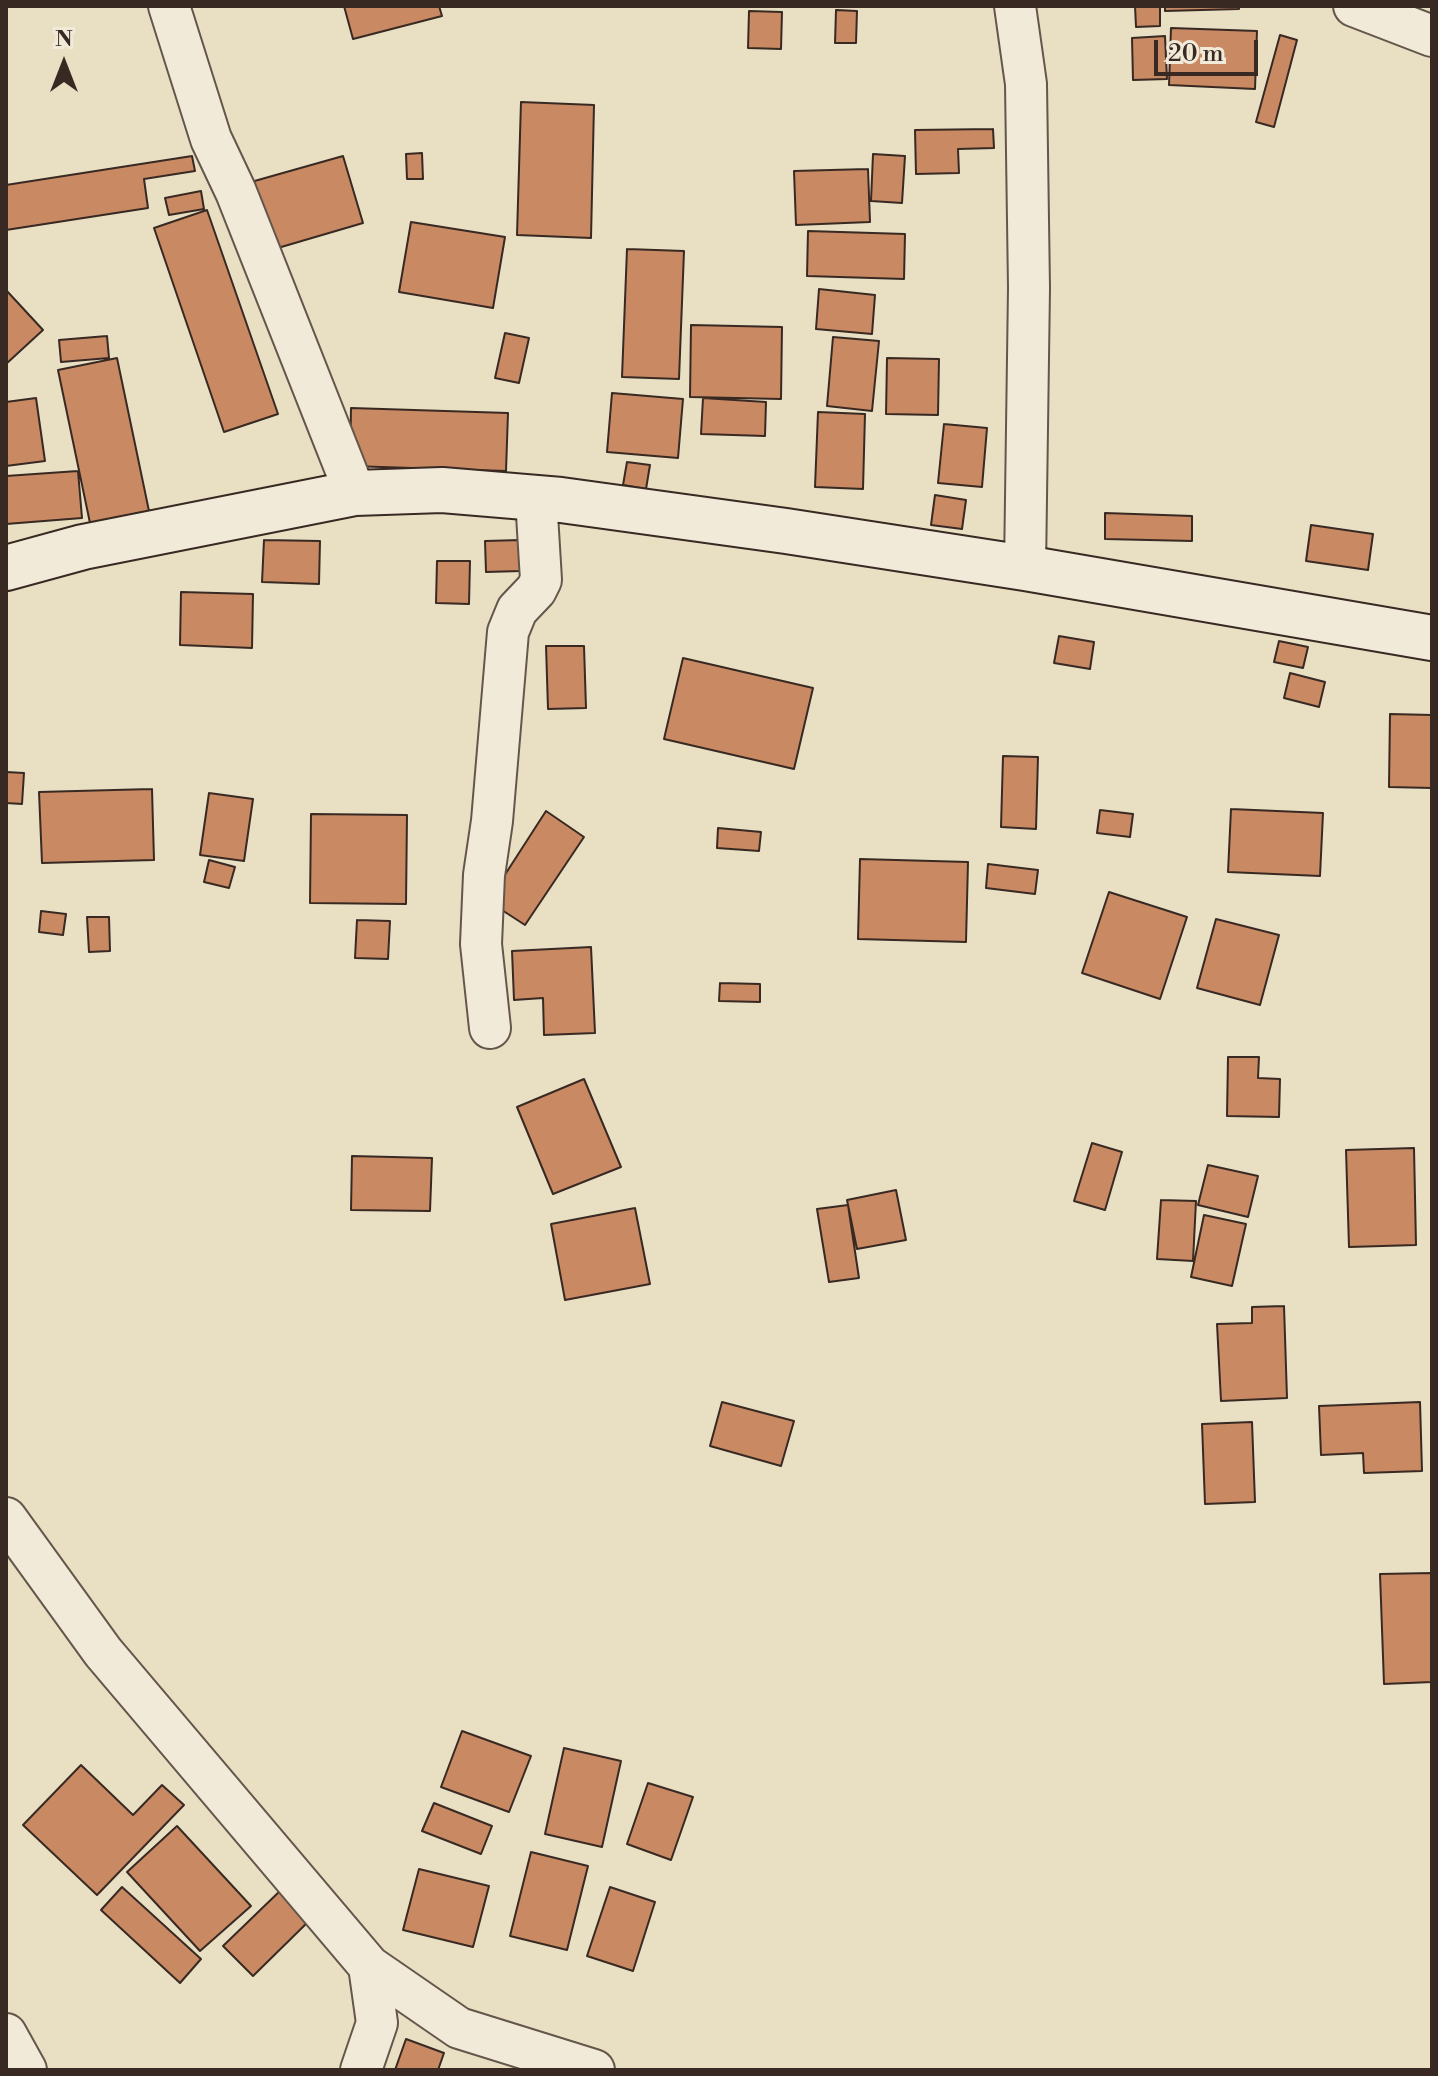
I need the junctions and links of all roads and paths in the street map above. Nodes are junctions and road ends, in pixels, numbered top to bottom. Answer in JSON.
{"nodes":[{"id":1,"x":169,"y":6,"type":"edge"},
{"id":2,"x":1015,"y":6,"type":"edge"},
{"id":3,"x":1354,"y":6,"type":"edge"},
{"id":4,"x":1432,"y":36,"type":"edge"},
{"id":5,"x":355,"y":493,"type":"junction"},
{"id":6,"x":536,"y":498,"type":"junction"},
{"id":7,"x":6,"y":568,"type":"edge"},
{"id":8,"x":1025,"y":568,"type":"junction"},
{"id":9,"x":1432,"y":638,"type":"edge"},
{"id":10,"x":490,"y":1028,"type":"dead end"},
{"id":11,"x":6,"y":1518,"type":"edge"},
{"id":12,"x":369,"y":1966,"type":"junction"},
{"id":13,"x":6,"y":2034,"type":"edge"},
{"id":14,"x":26,"y":2070,"type":"edge"},
{"id":15,"x":361,"y":2070,"type":"edge"},
{"id":16,"x":594,"y":2070,"type":"edge"}],
"edges":[{"from":1,"to":5,"type":"street"},
{"from":2,"to":8,"type":"street"},
{"from":3,"to":4,"type":"street"},
{"from":5,"to":6,"type":"street"},
{"from":5,"to":7,"type":"street"},
{"from":6,"to":8,"type":"street"},
{"from":6,"to":10,"type":"street"},
{"from":8,"to":9,"type":"street"},
{"from":11,"to":12,"type":"street"},
{"from":12,"to":15,"type":"street"},
{"from":12,"to":16,"type":"street"},
{"from":13,"to":14,"type":"street"}]}
